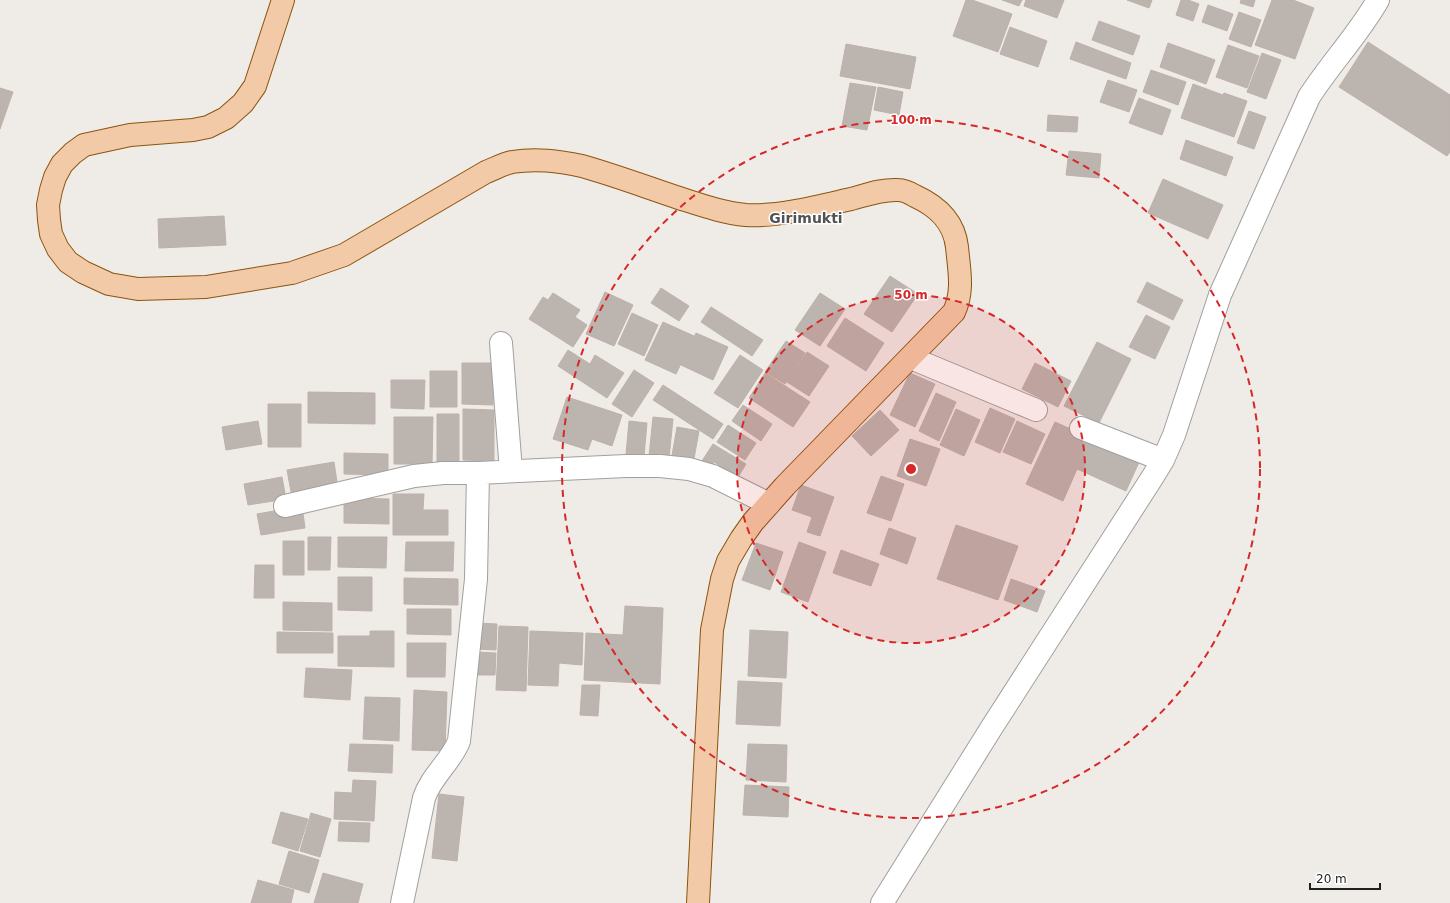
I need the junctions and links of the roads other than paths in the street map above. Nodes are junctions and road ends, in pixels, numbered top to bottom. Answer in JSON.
{"nodes":[{"id":1,"x":282,"y":0,"type":"edge"},
{"id":2,"x":1378,"y":0,"type":"edge"},
{"id":3,"x":501,"y":343,"type":"dead end"},
{"id":4,"x":911,"y":358,"type":"junction"},
{"id":5,"x":1036,"y":410,"type":"dead end"},
{"id":6,"x":1080,"y":428,"type":"dead end"},
{"id":7,"x":1163,"y":460,"type":"junction"},
{"id":8,"x":511,"y":471,"type":"junction"},
{"id":9,"x":478,"y":472,"type":"junction"},
{"id":10,"x":769,"y":504,"type":"junction"},
{"id":11,"x":285,"y":506,"type":"dead end"},
{"id":12,"x":402,"y":903,"type":"edge"},
{"id":13,"x":698,"y":903,"type":"edge"},
{"id":14,"x":882,"y":903,"type":"edge"}],
"edges":[{"from":1,"to":4,"type":"main road"},
{"from":2,"to":7,"type":"street"},
{"from":3,"to":8,"type":"street"},
{"from":4,"to":5,"type":"street"},
{"from":4,"to":10,"type":"main road"},
{"from":6,"to":7,"type":"street"},
{"from":7,"to":14,"type":"street"},
{"from":8,"to":9,"type":"street"},
{"from":8,"to":10,"type":"street"},
{"from":9,"to":11,"type":"street"},
{"from":9,"to":12,"type":"street"},
{"from":10,"to":13,"type":"main road"}]}
